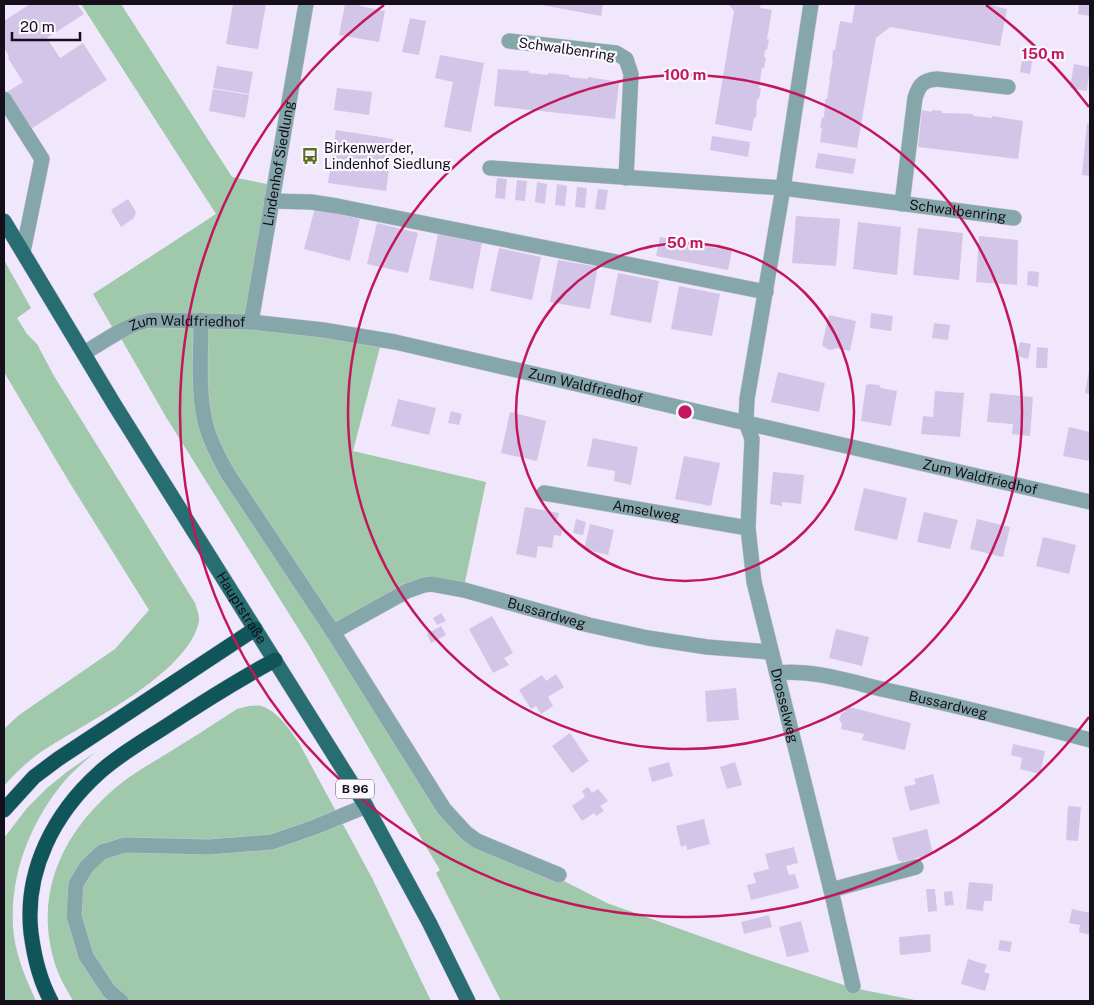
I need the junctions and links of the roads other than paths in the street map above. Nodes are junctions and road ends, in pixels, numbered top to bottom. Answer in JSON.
{"nodes":[{"id":1,"x":306,"y":4,"type":"edge"},
{"id":2,"x":811,"y":4,"type":"edge"},
{"id":3,"x":508,"y":41,"type":"dead end"},
{"id":4,"x":1008,"y":87,"type":"dead end"},
{"id":5,"x":4,"y":99,"type":"edge"},
{"id":6,"x":490,"y":168,"type":"dead end"},
{"id":7,"x":626,"y":178,"type":"junction"},
{"id":8,"x":783,"y":188,"type":"junction"},
{"id":9,"x":271,"y":201,"type":"junction"},
{"id":10,"x":902,"y":204,"type":"junction"},
{"id":11,"x":1014,"y":218,"type":"dead end"},
{"id":12,"x":4,"y":221,"type":"edge"},
{"id":13,"x":23,"y":252,"type":"junction"},
{"id":14,"x":766,"y":292,"type":"junction"},
{"id":15,"x":202,"y":320,"type":"junction"},
{"id":16,"x":251,"y":322,"type":"junction"},
{"id":17,"x":84,"y":353,"type":"junction"},
{"id":18,"x":746,"y":422,"type":"junction"},
{"id":19,"x":544,"y":493,"type":"dead end"},
{"id":20,"x":1090,"y":502,"type":"edge"},
{"id":21,"x":748,"y":528,"type":"junction"},
{"id":22,"x":255,"y":629,"type":"junction"},
{"id":23,"x":333,"y":632,"type":"junction"},
{"id":24,"x":770,"y":652,"type":"junction"},
{"id":25,"x":275,"y":660,"type":"junction"},
{"id":26,"x":777,"y":673,"type":"junction"},
{"id":27,"x":1090,"y":740,"type":"edge"},
{"id":28,"x":366,"y":806,"type":"junction"},
{"id":29,"x":4,"y":810,"type":"edge"},
{"id":30,"x":916,"y":867,"type":"dead end"},
{"id":31,"x":558,"y":875,"type":"dead end"},
{"id":32,"x":831,"y":890,"type":"junction"},
{"id":33,"x":854,"y":986,"type":"dead end"},
{"id":34,"x":52,"y":1001,"type":"edge"},
{"id":35,"x":121,"y":1001,"type":"edge"},
{"id":36,"x":468,"y":1001,"type":"edge"}],
"edges":[{"from":1,"to":9,"type":"street","name":"Lindenhof Siedlung"},
{"from":2,"to":8,"type":"street"},
{"from":3,"to":7,"type":"street","name":"Schwalbenring"},
{"from":4,"to":10,"type":"street","name":"Schwalbenring"},
{"from":5,"to":13,"type":"street"},
{"from":6,"to":7,"type":"street","name":"Schwalbenring"},
{"from":7,"to":8,"type":"street","name":"Schwalbenring"},
{"from":8,"to":10,"type":"street","name":"Schwalbenring"},
{"from":8,"to":14,"type":"street"},
{"from":9,"to":14,"type":"street"},
{"from":9,"to":16,"type":"street","name":"Lindenhof Siedlung"},
{"from":10,"to":11,"type":"street","name":"Schwalbenring"},
{"from":12,"to":13,"type":"main road","name":"Hauptstraße"},
{"from":13,"to":17,"type":"main road","name":"Hauptstraße"},
{"from":14,"to":18,"type":"street"},
{"from":15,"to":16,"type":"street","name":"Zum Waldfriedhof"},
{"from":15,"to":17,"type":"street","name":"Zum Waldfriedhof"},
{"from":15,"to":23,"type":"street"},
{"from":16,"to":18,"type":"street","name":"Zum Waldfriedhof"},
{"from":17,"to":22,"type":"main road","name":"Hauptstraße"},
{"from":18,"to":20,"type":"street","name":"Zum Waldfriedhof"},
{"from":18,"to":21,"type":"street","name":"Drosselweg"},
{"from":19,"to":21,"type":"street","name":"Amselweg"},
{"from":21,"to":24,"type":"street","name":"Drosselweg"},
{"from":22,"to":25,"type":"main road","name":"Hauptstraße"},
{"from":22,"to":29,"type":"highway"},
{"from":23,"to":24,"type":"street","name":"Bussardweg"},
{"from":23,"to":31,"type":"street"},
{"from":24,"to":26,"type":"street","name":"Drosselweg"},
{"from":25,"to":28,"type":"main road","name":"Hauptstraße","number":"B 96"},
{"from":25,"to":34,"type":"highway"},
{"from":26,"to":27,"type":"street","name":"Bussardweg"},
{"from":26,"to":32,"type":"street","name":"Drosselweg"},
{"from":28,"to":35,"type":"street"},
{"from":28,"to":36,"type":"main road","name":"Hauptstraße","number":"B 96"},
{"from":30,"to":32,"type":"street"},
{"from":32,"to":33,"type":"street","name":"Drosselweg"}]}
